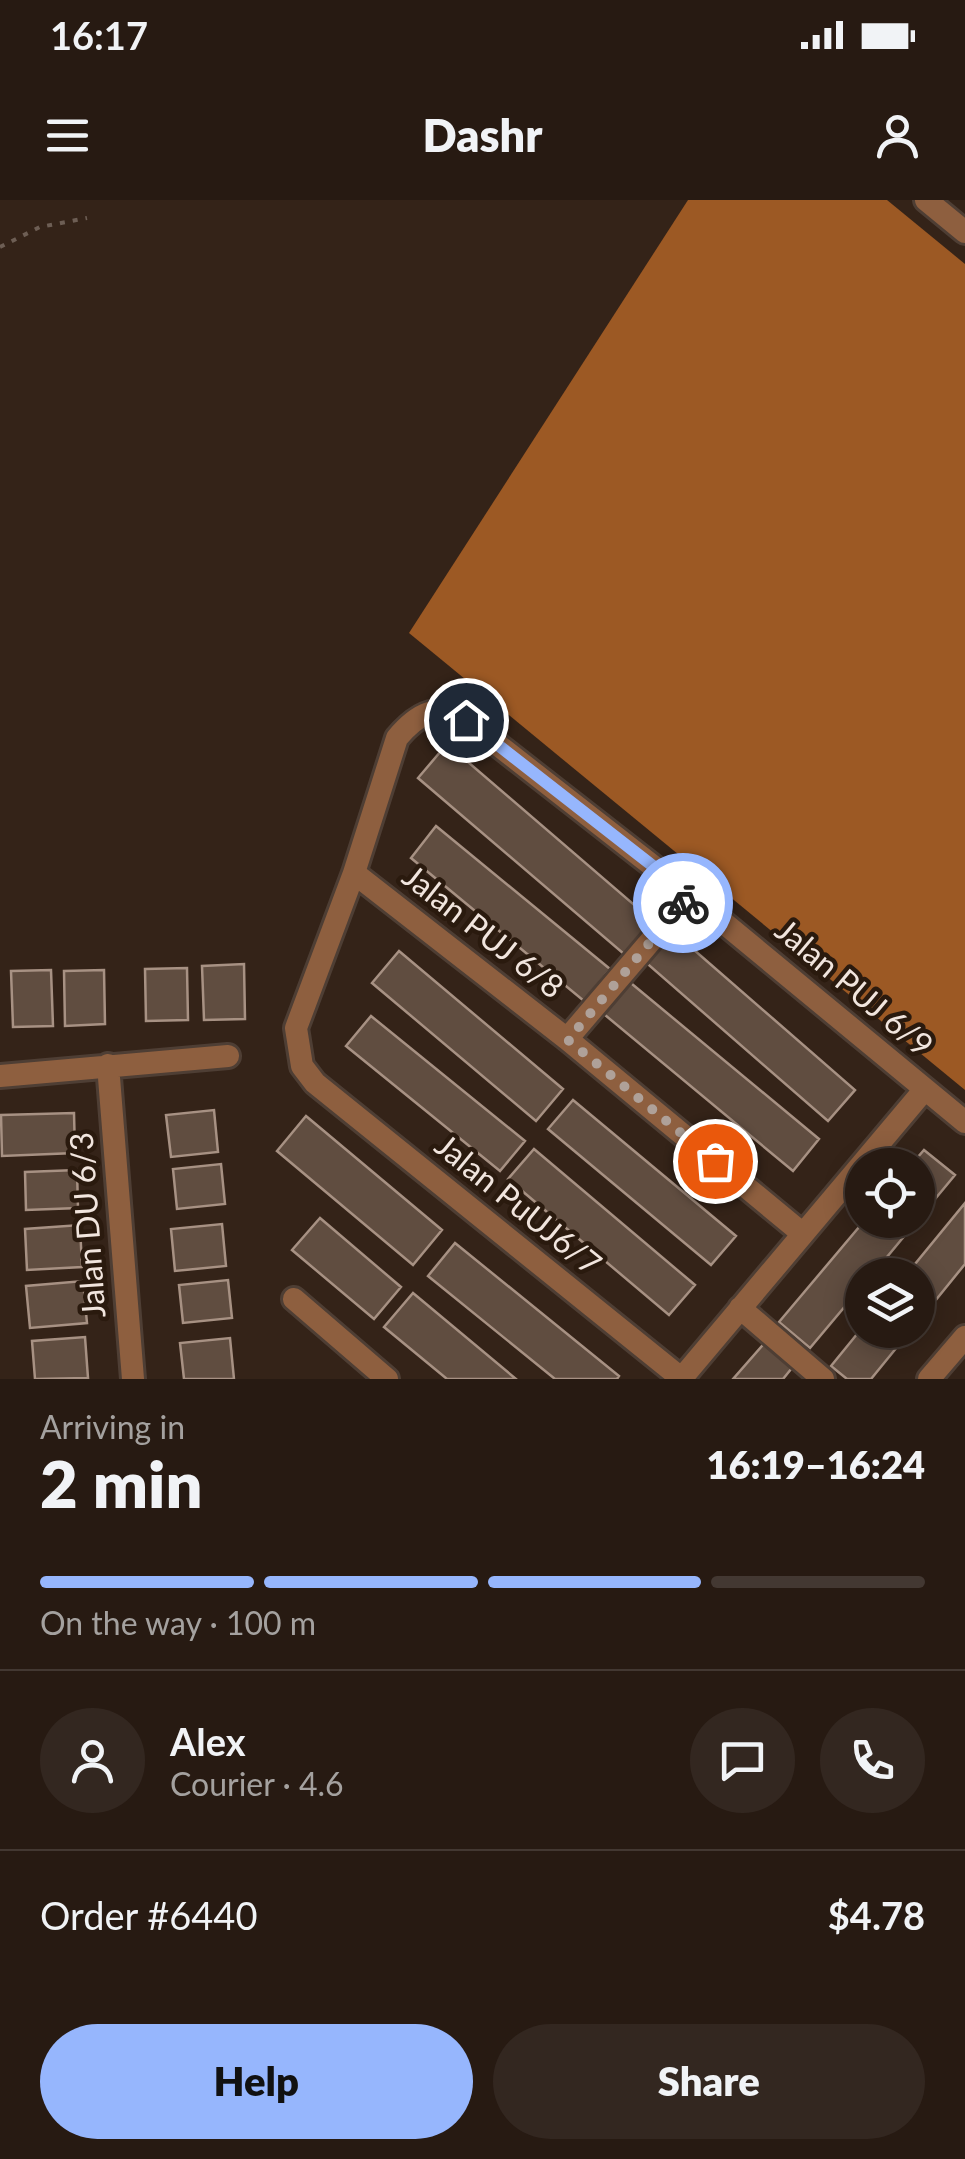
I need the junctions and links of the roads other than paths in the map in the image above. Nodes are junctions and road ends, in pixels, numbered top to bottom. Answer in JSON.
{"nodes":[{"id":1,"x":926,"y":200,"type":"edge"},
{"id":2,"x":964,"y":230,"type":"edge"},
{"id":3,"x":354,"y":873,"type":"junction"},
{"id":4,"x":690,"y":895,"type":"junction"},
{"id":5,"x":568,"y":1040,"type":"junction"},
{"id":6,"x":228,"y":1056,"type":"dead end"},
{"id":7,"x":108,"y":1066,"type":"junction"},
{"id":8,"x":0,"y":1076,"type":"edge"},
{"id":9,"x":925,"y":1089,"type":"junction"},
{"id":10,"x":965,"y":1122,"type":"edge"},
{"id":11,"x":803,"y":1234,"type":"junction"},
{"id":12,"x":294,"y":1299,"type":"dead end"},
{"id":13,"x":740,"y":1308,"type":"junction"},
{"id":14,"x":965,"y":1336,"type":"edge"},
{"id":15,"x":133,"y":1379,"type":"edge"},
{"id":16,"x":387,"y":1379,"type":"edge"},
{"id":17,"x":681,"y":1379,"type":"edge"},
{"id":18,"x":823,"y":1379,"type":"edge"},
{"id":19,"x":929,"y":1379,"type":"edge"}],
"edges":[{"from":1,"to":2,"type":"street"},
{"from":3,"to":4,"type":"street","name":"Jalan PUJ 6/9"},
{"from":3,"to":5,"type":"street","name":"Jalan PUJ 6/8"},
{"from":3,"to":17,"type":"street","name":"Jalan PuUJ6/7"},
{"from":4,"to":5,"type":"street"},
{"from":4,"to":9,"type":"street","name":"Jalan PUJ 6/9"},
{"from":5,"to":11,"type":"street","name":"Jalan PUJ 6/8"},
{"from":6,"to":7,"type":"street"},
{"from":7,"to":8,"type":"street"},
{"from":7,"to":15,"type":"street","name":"Jalan DU 6/3"},
{"from":9,"to":10,"type":"street","name":"Jalan PUJ 6/9"},
{"from":9,"to":11,"type":"street"},
{"from":11,"to":13,"type":"street"},
{"from":12,"to":16,"type":"street"},
{"from":13,"to":17,"type":"street"},
{"from":13,"to":18,"type":"street"},
{"from":14,"to":19,"type":"street"}]}
